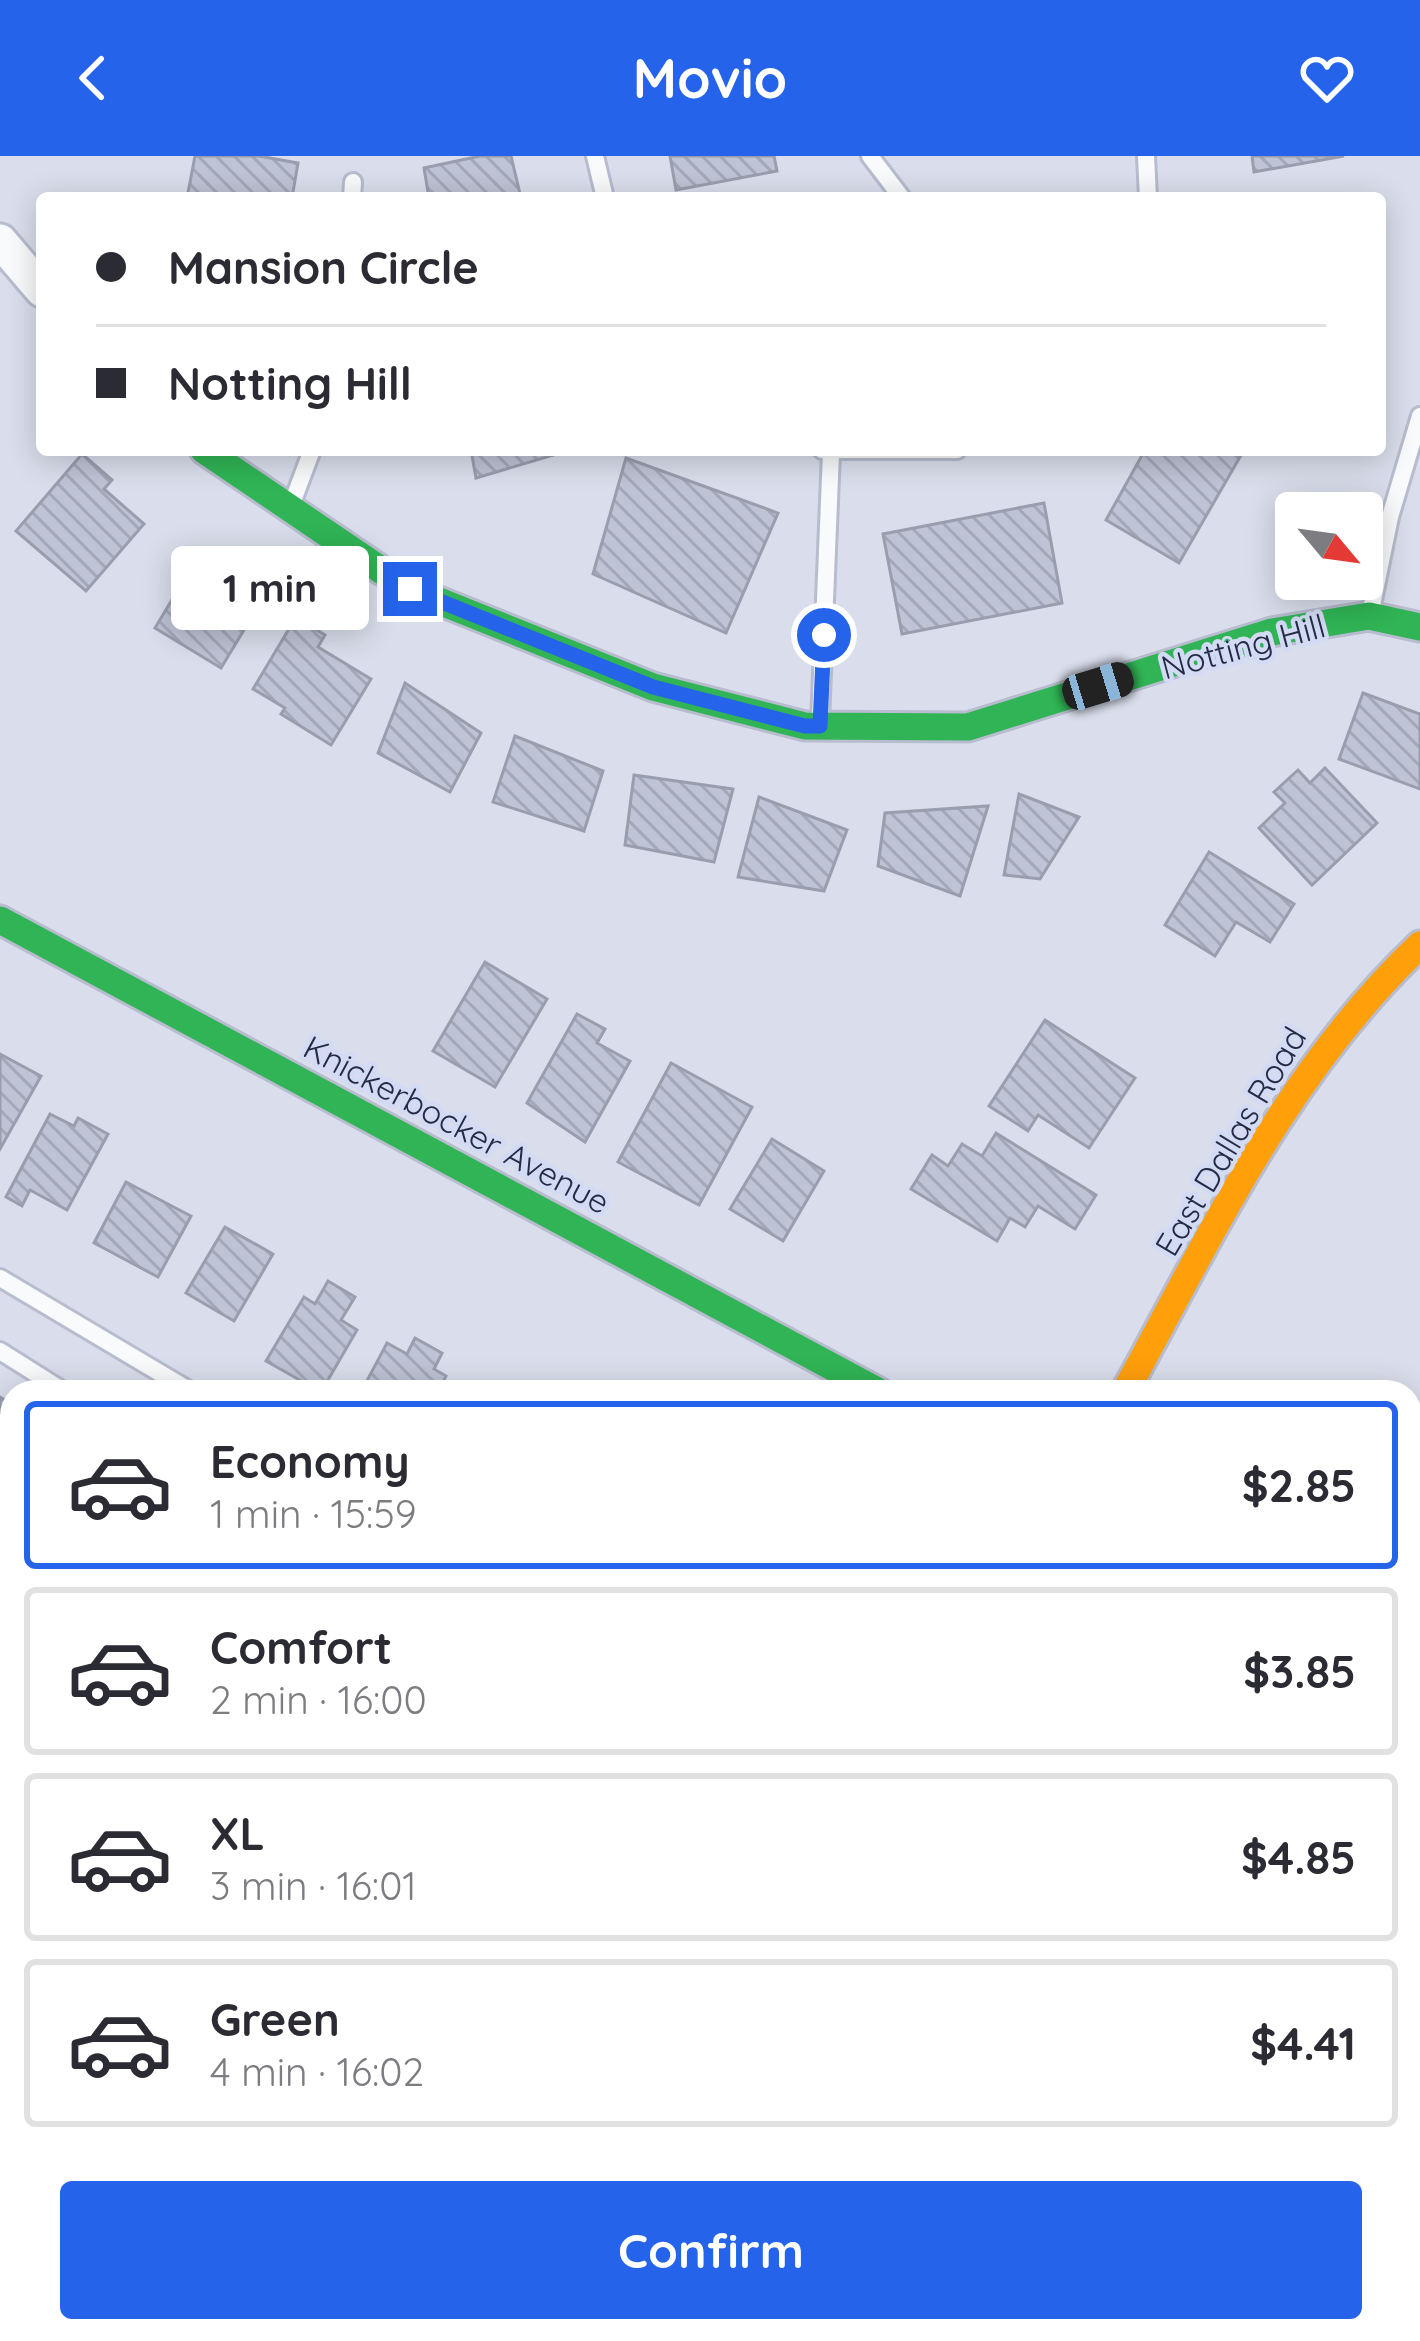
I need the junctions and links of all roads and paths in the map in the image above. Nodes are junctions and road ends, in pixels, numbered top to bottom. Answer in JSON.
{"nodes":[{"id":1,"x":595,"y":156,"type":"edge"},
{"id":2,"x":870,"y":156,"type":"edge"},
{"id":3,"x":1146,"y":156,"type":"edge"},
{"id":4,"x":603,"y":192,"type":"edge"},
{"id":5,"x":897,"y":192,"type":"edge"},
{"id":6,"x":1148,"y":192,"type":"edge"},
{"id":7,"x":0,"y":241,"type":"edge"},
{"id":8,"x":36,"y":283,"type":"edge"},
{"id":9,"x":1420,"y":416,"type":"edge"},
{"id":10,"x":212,"y":456,"type":"edge"},
{"id":11,"x":309,"y":456,"type":"edge"},
{"id":12,"x":826,"y":456,"type":"edge"},
{"id":13,"x":288,"y":512,"type":"junction"},
{"id":14,"x":1370,"y":616,"type":"junction"},
{"id":15,"x":1420,"y":627,"type":"edge"},
{"id":16,"x":820,"y":726,"type":"junction"},
{"id":17,"x":0,"y":920,"type":"edge"},
{"id":18,"x":1420,"y":945,"type":"edge"},
{"id":19,"x":0,"y":1278,"type":"edge"},
{"id":20,"x":0,"y":1351,"type":"edge"},
{"id":21,"x":46,"y":1380,"type":"edge"},
{"id":22,"x":172,"y":1380,"type":"edge"},
{"id":23,"x":857,"y":1380,"type":"edge"},
{"id":24,"x":1132,"y":1380,"type":"edge"}],
"edges":[{"from":1,"to":4,"type":"lane"},
{"from":2,"to":5,"type":"lane"},
{"from":3,"to":6,"type":"lane"},
{"from":7,"to":8,"type":"street"},
{"from":9,"to":14,"type":"lane"},
{"from":10,"to":13,"type":"street","name":"Notting Hill"},
{"from":11,"to":13,"type":"lane"},
{"from":12,"to":16,"type":"lane"},
{"from":13,"to":16,"type":"street","name":"Notting Hill"},
{"from":14,"to":15,"type":"street","name":"Notting Hill"},
{"from":14,"to":16,"type":"street","name":"Notting Hill"},
{"from":17,"to":23,"type":"street","name":"Knickerbocker Avenue"},
{"from":18,"to":24,"type":"street","name":"East Dallas Road"},
{"from":19,"to":22,"type":"lane"},
{"from":20,"to":21,"type":"lane"}]}
